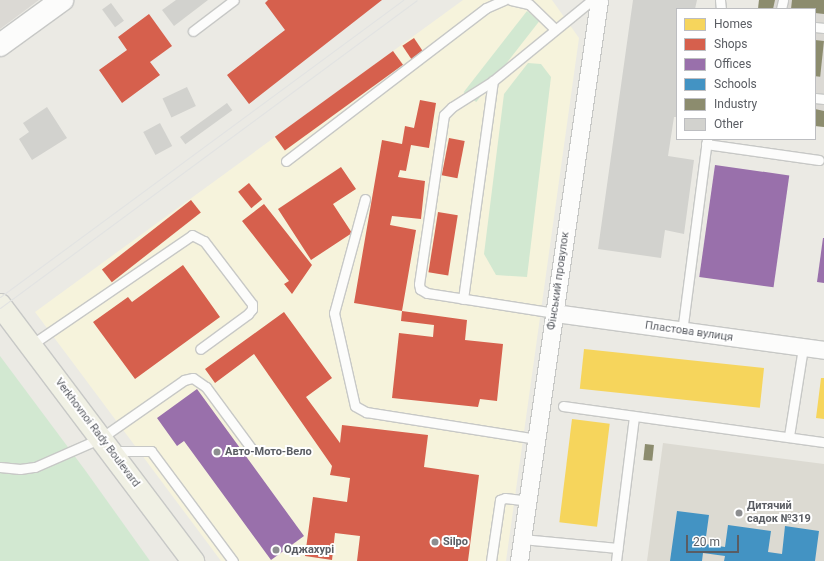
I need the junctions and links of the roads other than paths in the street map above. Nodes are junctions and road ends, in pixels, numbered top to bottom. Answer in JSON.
{"nodes":[{"id":1,"x":62,"y":0,"type":"edge"},
{"id":2,"x":234,"y":0,"type":"edge"},
{"id":3,"x":504,"y":0,"type":"edge"},
{"id":4,"x":511,"y":0,"type":"edge"},
{"id":5,"x":592,"y":0,"type":"edge"},
{"id":6,"x":599,"y":0,"type":"edge"},
{"id":7,"x":555,"y":29,"type":"junction"},
{"id":8,"x":193,"y":31,"type":"dead end"},
{"id":9,"x":0,"y":45,"type":"edge"},
{"id":10,"x":493,"y":80,"type":"junction"},
{"id":11,"x":706,"y":141,"type":"edge"},
{"id":12,"x":819,"y":160,"type":"dead end"},
{"id":13,"x":286,"y":161,"type":"dead end"},
{"id":14,"x":365,"y":199,"type":"dead end"},
{"id":15,"x":463,"y":300,"type":"junction"},
{"id":16,"x":0,"y":304,"type":"edge"},
{"id":17,"x":555,"y":313,"type":"junction"},
{"id":18,"x":682,"y":332,"type":"junction"},
{"id":19,"x":31,"y":345,"type":"junction"},
{"id":20,"x":803,"y":348,"type":"junction"},
{"id":21,"x":200,"y":349,"type":"dead end"},
{"id":22,"x":824,"y":350,"type":"edge"},
{"id":23,"x":563,"y":406,"type":"dead end"},
{"id":24,"x":634,"y":417,"type":"junction"},
{"id":25,"x":789,"y":436,"type":"junction"},
{"id":26,"x":537,"y":439,"type":"junction"},
{"id":27,"x":824,"y":442,"type":"edge"},
{"id":28,"x":106,"y":445,"type":"junction"},
{"id":29,"x":251,"y":448,"type":"dead end"},
{"id":30,"x":0,"y":467,"type":"edge"},
{"id":31,"x":528,"y":501,"type":"junction"},
{"id":32,"x":522,"y":539,"type":"junction"},
{"id":33,"x":618,"y":548,"type":"junction"},
{"id":34,"x":193,"y":561,"type":"edge"},
{"id":35,"x":233,"y":561,"type":"edge"},
{"id":36,"x":491,"y":561,"type":"edge"},
{"id":37,"x":519,"y":561,"type":"edge"},
{"id":38,"x":616,"y":561,"type":"edge"}],
"edges":[{"from":1,"to":9,"type":"street"},
{"from":2,"to":8,"type":"lane"},
{"from":3,"to":13,"type":"lane"},
{"from":4,"to":7,"type":"lane"},
{"from":5,"to":7,"type":"lane"},
{"from":6,"to":17,"type":"street","name":"Фінський провулок"},
{"from":7,"to":10,"type":"lane"},
{"from":10,"to":15,"type":"lane"},
{"from":10,"to":15,"type":"lane"},
{"from":11,"to":12,"type":"lane"},
{"from":11,"to":18,"type":"lane"},
{"from":14,"to":26,"type":"lane"},
{"from":15,"to":17,"type":"lane"},
{"from":16,"to":19,"type":"highway","name":"Verkhovnoi Rady Boulevard"},
{"from":17,"to":18,"type":"street","name":"Пластова вулиця"},
{"from":17,"to":26,"type":"street","name":"Фінський провулок"},
{"from":18,"to":20,"type":"street","name":"Пластова вулиця"},
{"from":19,"to":21,"type":"lane"},
{"from":19,"to":28,"type":"highway","name":"Verkhovnoi Rady Boulevard"},
{"from":20,"to":22,"type":"street","name":"Пластова вулиця"},
{"from":20,"to":25,"type":"lane"},
{"from":23,"to":24,"type":"lane"},
{"from":24,"to":25,"type":"lane"},
{"from":24,"to":33,"type":"lane"},
{"from":25,"to":27,"type":"lane"},
{"from":26,"to":31,"type":"street","name":"Фінський провулок"},
{"from":28,"to":29,"type":"lane"},
{"from":28,"to":30,"type":"lane"},
{"from":28,"to":34,"type":"highway","name":"Verkhovnoi Rady Boulevard"},
{"from":28,"to":35,"type":"lane"},
{"from":31,"to":32,"type":"street","name":"Фінський провулок"},
{"from":31,"to":36,"type":"lane"},
{"from":32,"to":33,"type":"lane"},
{"from":32,"to":37,"type":"street","name":"Фінський провулок"},
{"from":33,"to":38,"type":"lane"}]}
